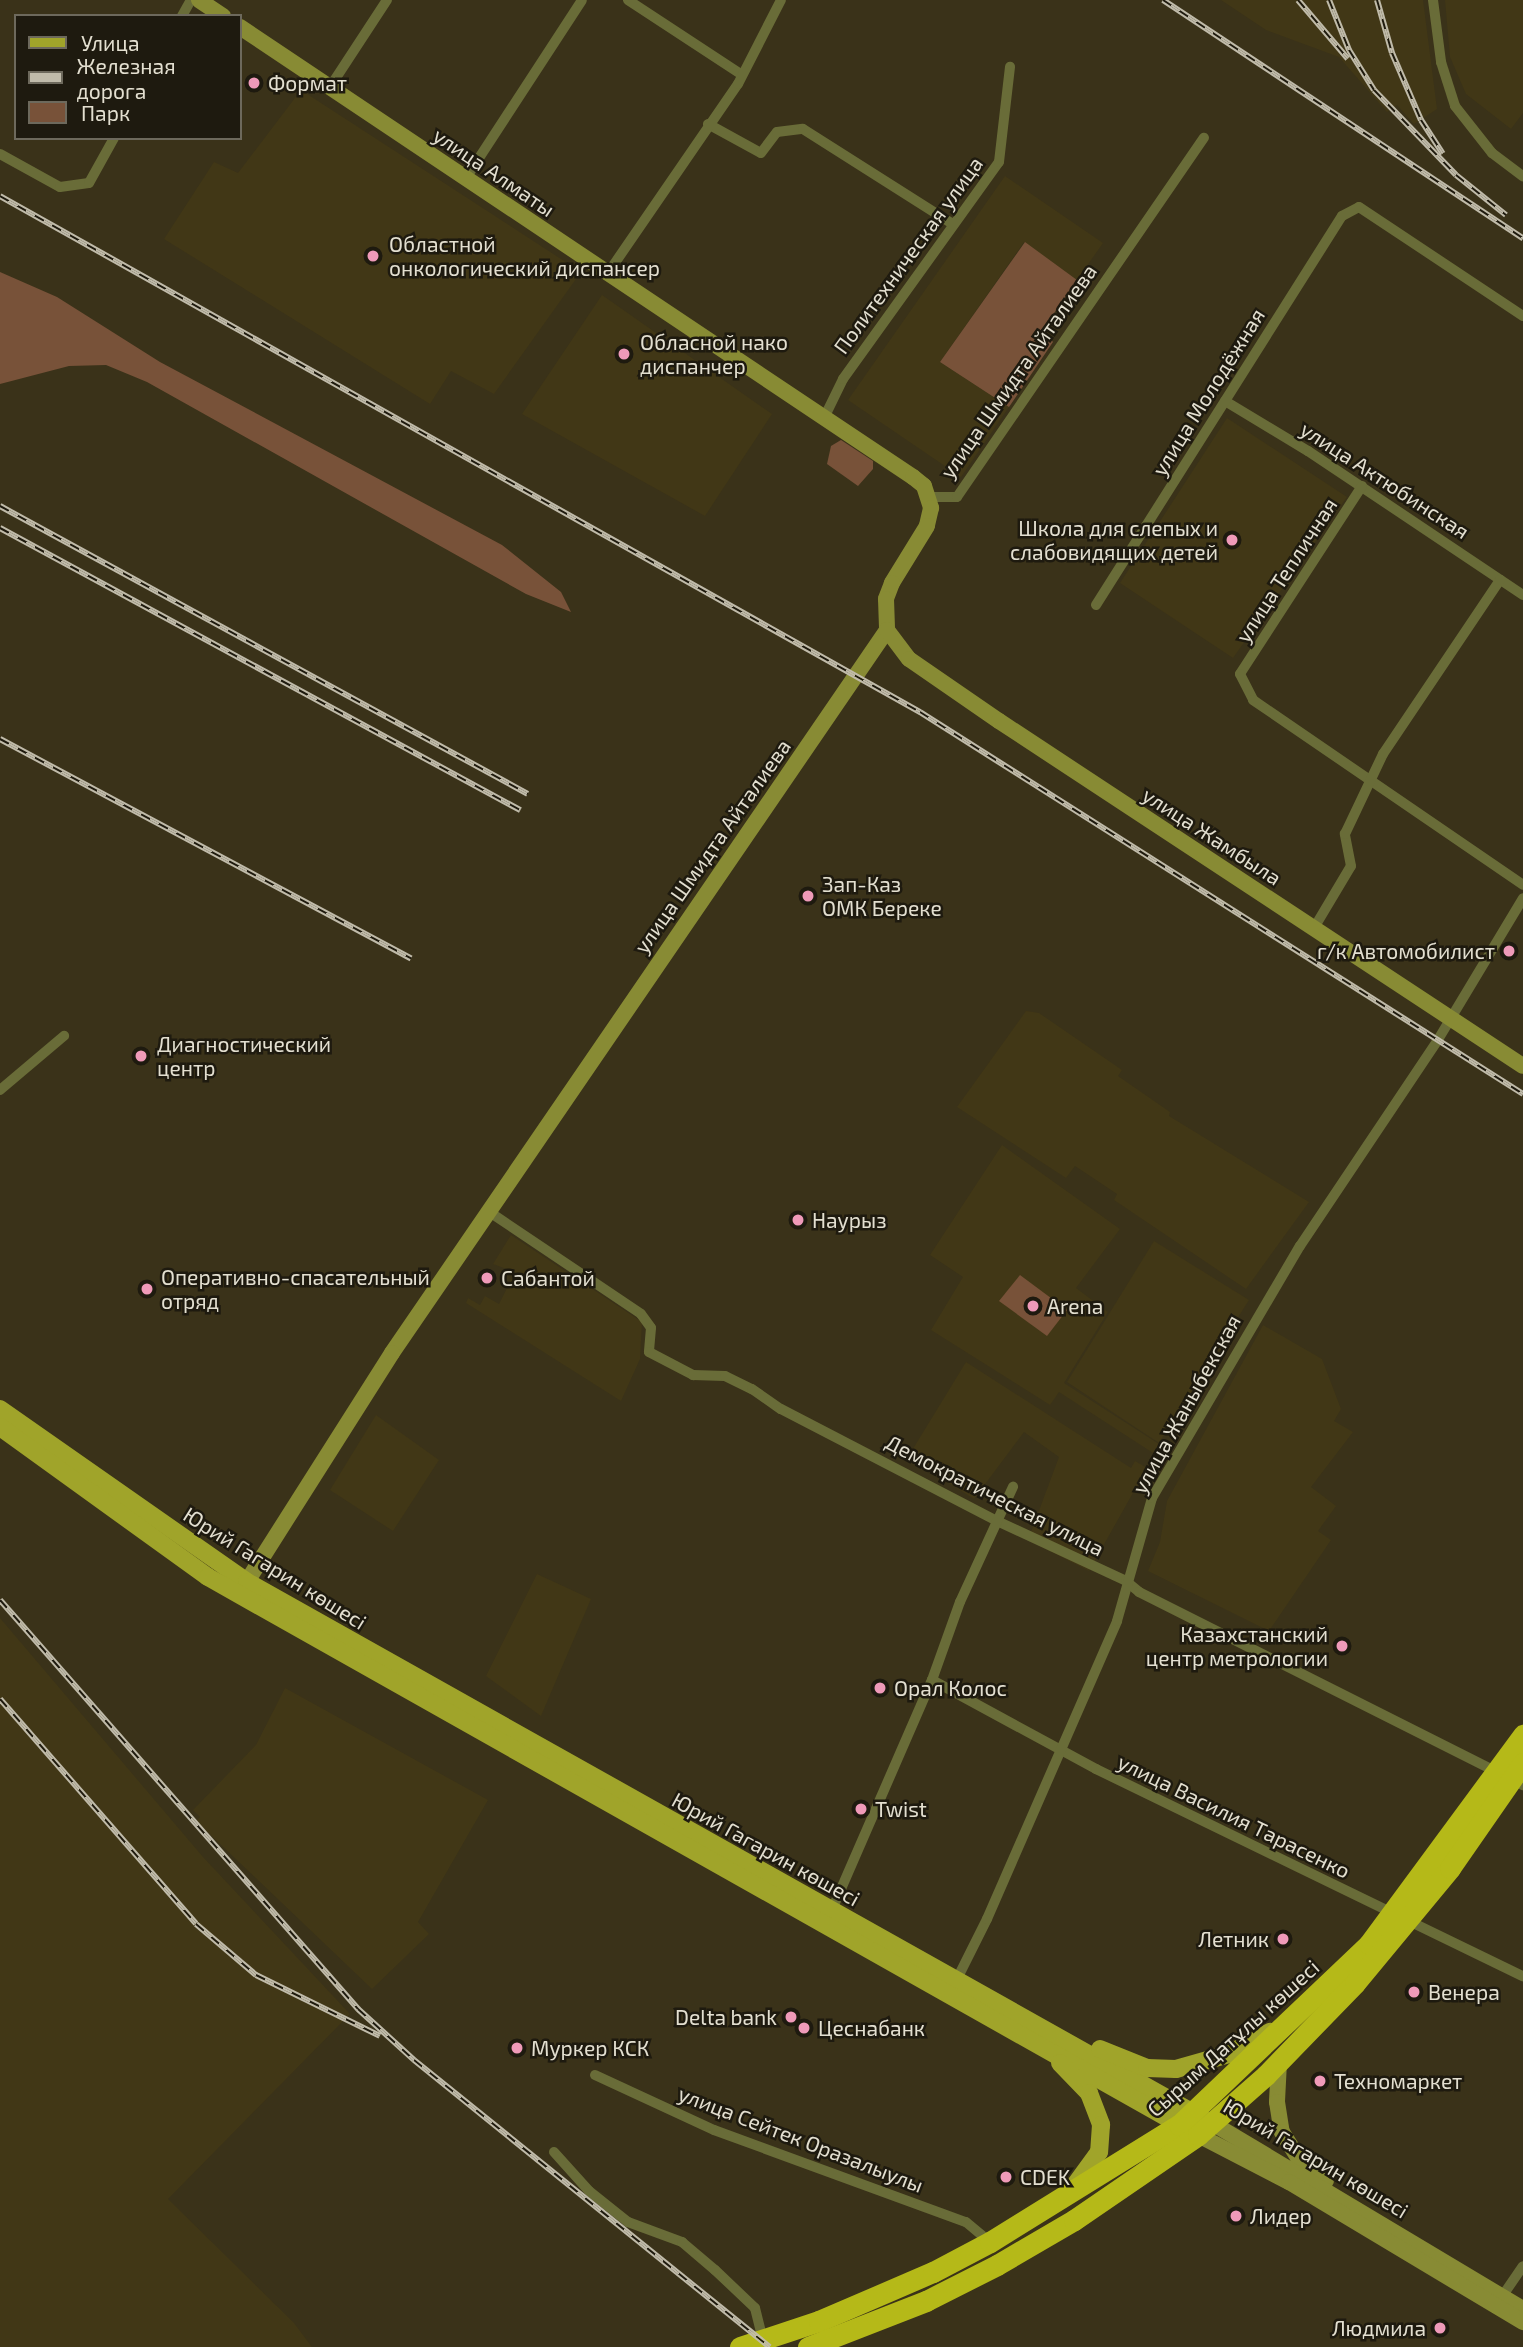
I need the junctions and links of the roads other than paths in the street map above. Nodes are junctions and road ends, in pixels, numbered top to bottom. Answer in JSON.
{"nodes":[{"id":1,"x":199,"y":0,"type":"edge"},
{"id":2,"x":387,"y":0,"type":"edge"},
{"id":3,"x":582,"y":0,"type":"edge"},
{"id":4,"x":628,"y":0,"type":"edge"},
{"id":5,"x":781,"y":0,"type":"edge"},
{"id":6,"x":1433,"y":0,"type":"edge"},
{"id":7,"x":220,"y":14,"type":"edge"},
{"id":8,"x":242,"y":28,"type":"edge"},
{"id":9,"x":1010,"y":67,"type":"dead end"},
{"id":10,"x":742,"y":75,"type":"junction"},
{"id":11,"x":330,"y":87,"type":"junction"},
{"id":12,"x":708,"y":124,"type":"junction"},
{"id":13,"x":1204,"y":138,"type":"dead end"},
{"id":14,"x":113,"y":140,"type":"edge"},
{"id":15,"x":0,"y":154,"type":"edge"},
{"id":16,"x":1523,"y":176,"type":"edge"},
{"id":17,"x":466,"y":178,"type":"junction"},
{"id":18,"x":951,"y":223,"type":"junction"},
{"id":19,"x":608,"y":273,"type":"junction"},
{"id":20,"x":1523,"y":316,"type":"edge"},
{"id":21,"x":1225,"y":401,"type":"junction"},
{"id":22,"x":824,"y":418,"type":"junction"},
{"id":23,"x":1362,"y":486,"type":"junction"},
{"id":24,"x":929,"y":497,"type":"junction"},
{"id":25,"x":1500,"y":580,"type":"junction"},
{"id":26,"x":1523,"y":594,"type":"edge"},
{"id":27,"x":1096,"y":605,"type":"dead end"},
{"id":28,"x":887,"y":630,"type":"junction"},
{"id":29,"x":1369,"y":784,"type":"junction"},
{"id":30,"x":1523,"y":885,"type":"edge"},
{"id":31,"x":1523,"y":898,"type":"edge"},
{"id":32,"x":1314,"y":928,"type":"junction"},
{"id":33,"x":1450,"y":1018,"type":"junction"},
{"id":34,"x":64,"y":1036,"type":"dead end"},
{"id":35,"x":1523,"y":1066,"type":"edge"},
{"id":36,"x":0,"y":1090,"type":"edge"},
{"id":37,"x":488,"y":1211,"type":"junction"},
{"id":38,"x":0,"y":1409,"type":"edge"},
{"id":39,"x":0,"y":1427,"type":"edge"},
{"id":40,"x":1013,"y":1487,"type":"dead end"},
{"id":41,"x":997,"y":1521,"type":"junction"},
{"id":42,"x":1126,"y":1581,"type":"junction"},
{"id":43,"x":242,"y":1588,"type":"junction"},
{"id":44,"x":932,"y":1680,"type":"junction"},
{"id":45,"x":1523,"y":1735,"type":"edge"},
{"id":46,"x":1059,"y":1750,"type":"junction"},
{"id":47,"x":1513,"y":1776,"type":"edge"},
{"id":48,"x":831,"y":1912,"type":"junction"},
{"id":49,"x":1401,"y":1917,"type":"junction"},
{"id":50,"x":1523,"y":1976,"type":"edge"},
{"id":51,"x":953,"y":1987,"type":"junction"},
{"id":52,"x":1306,"y":2008,"type":"junction"},
{"id":53,"x":1041,"y":2028,"type":"junction"},
{"id":54,"x":1048,"y":2050,"type":"junction"},
{"id":55,"x":1279,"y":2062,"type":"junction"},
{"id":56,"x":595,"y":2075,"type":"dead end"},
{"id":57,"x":1186,"y":2119,"type":"junction"},
{"id":58,"x":1205,"y":2129,"type":"junction"},
{"id":59,"x":554,"y":2151,"type":"dead end"},
{"id":60,"x":1060,"y":2200,"type":"junction"},
{"id":61,"x":1368,"y":2216,"type":"junction"},
{"id":62,"x":1074,"y":2220,"type":"junction"},
{"id":63,"x":990,"y":2242,"type":"junction"},
{"id":64,"x":1523,"y":2266,"type":"edge"},
{"id":65,"x":1499,"y":2302,"type":"junction"},
{"id":66,"x":1523,"y":2309,"type":"edge"},
{"id":67,"x":1523,"y":2322,"type":"edge"},
{"id":68,"x":763,"y":2340,"type":"junction"},
{"id":69,"x":740,"y":2347,"type":"edge"},
{"id":70,"x":808,"y":2347,"type":"edge"}],
"edges":[{"from":1,"to":7,"type":"street"},
{"from":2,"to":11,"type":"street"},
{"from":3,"to":17,"type":"street"},
{"from":4,"to":10,"type":"street"},
{"from":5,"to":10,"type":"street"},
{"from":6,"to":16,"type":"street"},
{"from":8,"to":11,"type":"street","name":"улица Алматы"},
{"from":9,"to":18,"type":"street","name":"Политехническая улица"},
{"from":10,"to":12,"type":"street"},
{"from":11,"to":17,"type":"street","name":"улица Алматы"},
{"from":12,"to":18,"type":"street"},
{"from":12,"to":19,"type":"street"},
{"from":13,"to":24,"type":"street","name":"улица Шмидта Айталиева"},
{"from":14,"to":15,"type":"street"},
{"from":17,"to":19,"type":"street","name":"улица Алматы"},
{"from":18,"to":22,"type":"street","name":"Политехническая улица"},
{"from":19,"to":22,"type":"street","name":"улица Алматы"},
{"from":20,"to":21,"type":"street","name":"улица Молодёжная"},
{"from":21,"to":23,"type":"street","name":"улица Актюбинская"},
{"from":21,"to":27,"type":"street","name":"улица Молодёжная"},
{"from":22,"to":24,"type":"street","name":"улица Алматы"},
{"from":23,"to":25,"type":"street","name":"улица Актюбинская"},
{"from":23,"to":29,"type":"street","name":"улица Тепличная"},
{"from":24,"to":28,"type":"street","name":"улица Шмидта Айталиева"},
{"from":25,"to":26,"type":"street","name":"улица Актюбинская"},
{"from":25,"to":29,"type":"street"},
{"from":28,"to":32,"type":"street","name":"улица Жамбыла"},
{"from":28,"to":37,"type":"street","name":"улица Шмидта Айталиева"},
{"from":29,"to":30,"type":"street"},
{"from":29,"to":32,"type":"street"},
{"from":31,"to":33,"type":"street","name":"улица Жаныбекская"},
{"from":32,"to":33,"type":"street","name":"улица Жамбыла"},
{"from":33,"to":35,"type":"street","name":"улица Жамбыла"},
{"from":33,"to":42,"type":"street","name":"улица Жаныбекская"},
{"from":34,"to":36,"type":"street"},
{"from":37,"to":41,"type":"street","name":"Демократическая улица"},
{"from":37,"to":43,"type":"street","name":"улица Шмидта Айталиева"},
{"from":38,"to":43,"type":"main road","name":"Юрий Гагарин көшесі"},
{"from":39,"to":43,"type":"main road","name":"Юрий Гагарин көшесі"},
{"from":40,"to":41,"type":"street"},
{"from":41,"to":42,"type":"street","name":"Демократическая улица"},
{"from":41,"to":44,"type":"street"},
{"from":42,"to":46,"type":"street","name":"улица Жаныбекская"},
{"from":42,"to":47,"type":"street","name":"Демократическая улица"},
{"from":43,"to":48,"type":"main road","name":"Юрий Гагарин көшесі"},
{"from":43,"to":51,"type":"main road","name":"Юрий Гагарин көшесі"},
{"from":44,"to":46,"type":"street","name":"улица Василия Тарасенко"},
{"from":44,"to":48,"type":"street"},
{"from":45,"to":47,"type":"highway","name":"Сырым Датұлы көшесі"},
{"from":46,"to":49,"type":"street","name":"улица Василия Тарасенко"},
{"from":46,"to":51,"type":"street","name":"улица Жаныбекская"},
{"from":47,"to":49,"type":"highway","name":"Сырым Датұлы көшесі"},
{"from":48,"to":51,"type":"main road","name":"Юрий Гагарин көшесі"},
{"from":49,"to":50,"type":"street","name":"улица Василия Тарасенко"},
{"from":49,"to":52,"type":"highway","name":"Сырым Датұлы көшесі"},
{"from":49,"to":55,"type":"highway","name":"Сырым Датұлы көшесі"},
{"from":51,"to":53,"type":"main road","name":"Юрий Гагарин көшесі"},
{"from":51,"to":54,"type":"main road","name":"Юрий Гагарин көшесі"},
{"from":52,"to":53,"type":"main road"},
{"from":52,"to":57,"type":"highway","name":"Сырым Датұлы көшесі"},
{"from":53,"to":57,"type":"main road","name":"Юрий Гагарин көшесі"},
{"from":54,"to":57,"type":"main road","name":"Юрий Гагарин көшесі"},
{"from":54,"to":60,"type":"main road"},
{"from":55,"to":58,"type":"highway","name":"Сырым Датұлы көшесі"},
{"from":55,"to":61,"type":"street"},
{"from":56,"to":63,"type":"street","name":"улица Сейтек Оразалыулы"},
{"from":57,"to":58,"type":"main road","name":"Юрий Гагарин көшесі"},
{"from":57,"to":60,"type":"highway","name":"Сырым Датұлы көшесі"},
{"from":58,"to":61,"type":"street","name":"Юрий Гагарин көшесі"},
{"from":58,"to":62,"type":"highway","name":"Сырым Датұлы көшесі"},
{"from":58,"to":65,"type":"street","name":"Юрий Гагарин көшесі"},
{"from":59,"to":68,"type":"street"},
{"from":60,"to":62,"type":"highway"},
{"from":60,"to":63,"type":"highway","name":"Сырым Датұлы көшесі"},
{"from":61,"to":65,"type":"street","name":"Юрий Гагарин көшесі"},
{"from":62,"to":70,"type":"highway","name":"Сырым Датұлы көшесі"},
{"from":63,"to":68,"type":"highway","name":"Сырым Датұлы көшесі"},
{"from":64,"to":65,"type":"street"},
{"from":65,"to":66,"type":"street","name":"Юрий Гагарин көшесі"},
{"from":65,"to":67,"type":"street","name":"Юрий Гагарин көшесі"},
{"from":68,"to":69,"type":"highway","name":"Сырым Датұлы көшесі"}]}
